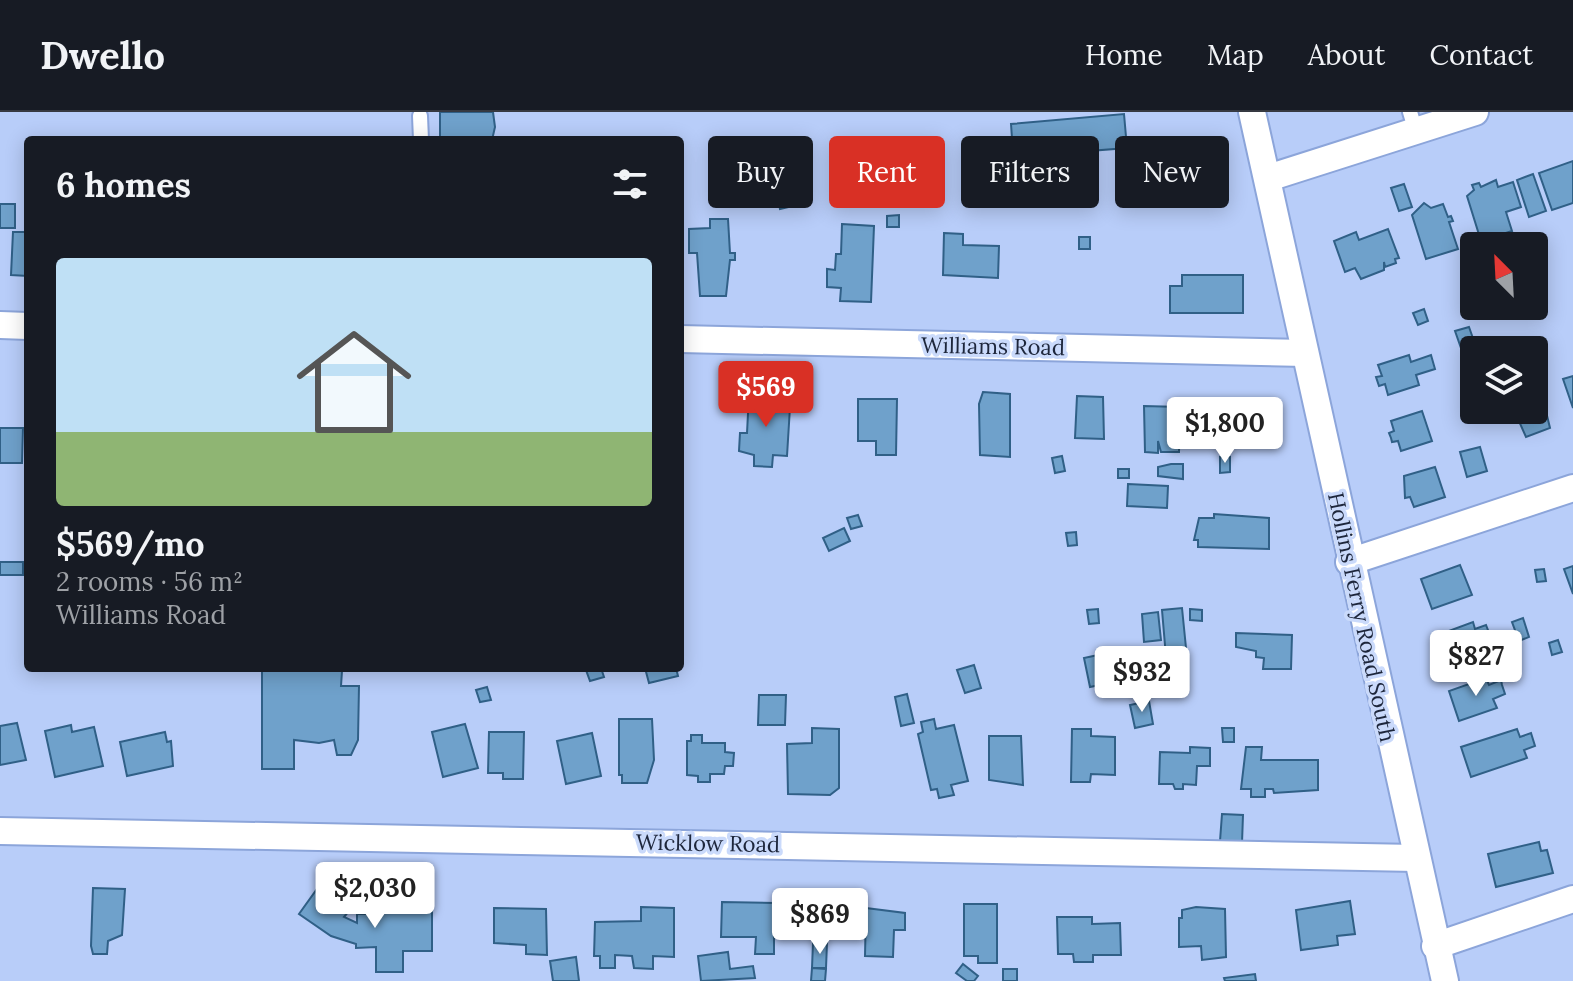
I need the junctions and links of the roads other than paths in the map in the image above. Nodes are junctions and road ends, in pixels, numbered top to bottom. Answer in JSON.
{"nodes":[{"id":1,"x":1252,"y":112,"type":"edge"},
{"id":2,"x":1475,"y":112,"type":"edge"},
{"id":3,"x":420,"y":116,"type":"dead end"},
{"id":4,"x":1413,"y":122,"type":"edge"},
{"id":5,"x":421,"y":136,"type":"edge"},
{"id":6,"x":1268,"y":178,"type":"junction"},
{"id":7,"x":0,"y":325,"type":"edge"},
{"id":8,"x":24,"y":326,"type":"edge"},
{"id":9,"x":684,"y":339,"type":"edge"},
{"id":10,"x":1305,"y":353,"type":"junction"},
{"id":11,"x":1573,"y":488,"type":"edge"},
{"id":12,"x":1349,"y":562,"type":"junction"},
{"id":13,"x":0,"y":831,"type":"edge"},
{"id":14,"x":1416,"y":858,"type":"junction"},
{"id":15,"x":1573,"y":899,"type":"edge"},
{"id":16,"x":1435,"y":946,"type":"junction"},
{"id":17,"x":1445,"y":981,"type":"edge"}],
"edges":[{"from":1,"to":6,"type":"street","name":"Hollins Ferry Road South"},
{"from":2,"to":4,"type":"street"},
{"from":3,"to":5,"type":"lane"},
{"from":4,"to":6,"type":"street"},
{"from":6,"to":10,"type":"street","name":"Hollins Ferry Road South"},
{"from":7,"to":8,"type":"street"},
{"from":9,"to":10,"type":"street","name":"Williams Road"},
{"from":10,"to":12,"type":"street","name":"Hollins Ferry Road South"},
{"from":11,"to":12,"type":"street"},
{"from":12,"to":14,"type":"street","name":"Hollins Ferry Road South"},
{"from":13,"to":14,"type":"street","name":"Wicklow Road"},
{"from":14,"to":16,"type":"street","name":"Hollins Ferry Road South"},
{"from":15,"to":16,"type":"street"},
{"from":16,"to":17,"type":"street","name":"Hollins Ferry Road South"}]}
